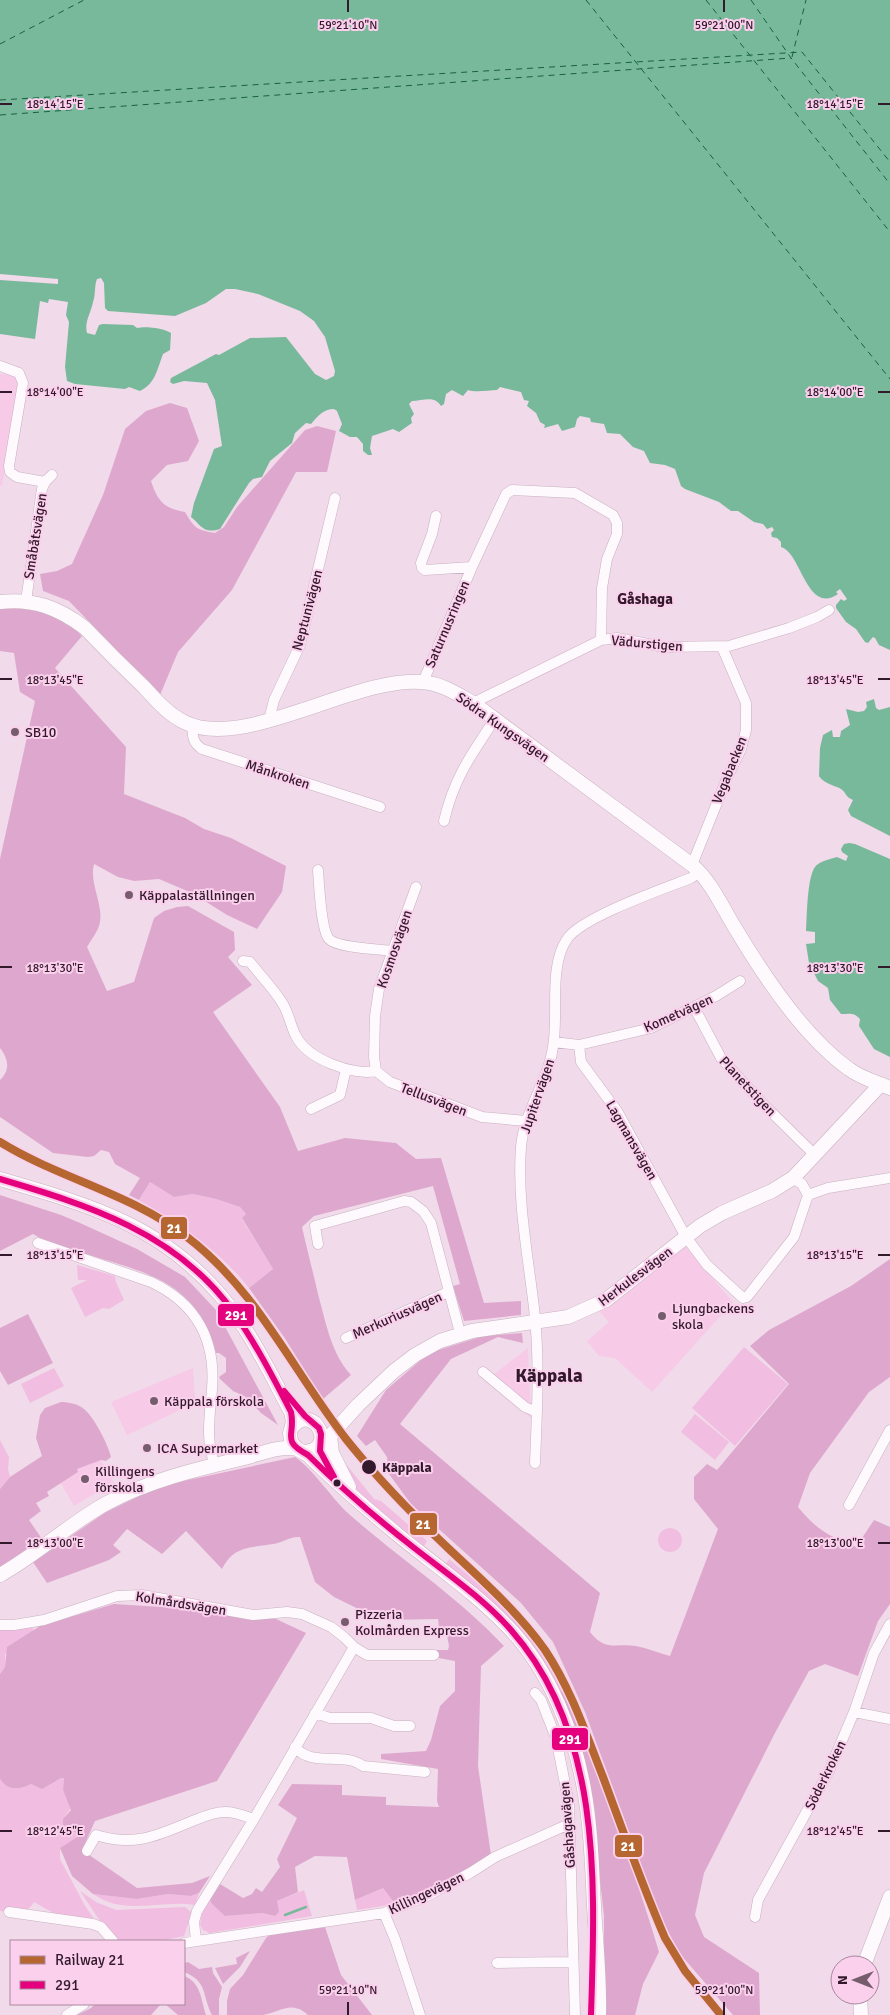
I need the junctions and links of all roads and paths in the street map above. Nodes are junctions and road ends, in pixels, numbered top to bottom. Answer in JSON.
{"nodes":[{"id":1,"x":0,"y":366,"type":"edge"},
{"id":2,"x":335,"y":498,"type":"dead end"},
{"id":3,"x":436,"y":516,"type":"dead end"},
{"id":4,"x":472,"y":567,"type":"junction"},
{"id":5,"x":26,"y":601,"type":"junction"},
{"id":6,"x":0,"y":602,"type":"edge"},
{"id":7,"x":829,"y":610,"type":"dead end"},
{"id":8,"x":600,"y":640,"type":"junction"},
{"id":9,"x":722,"y":647,"type":"junction"},
{"id":10,"x":423,"y":682,"type":"junction"},
{"id":11,"x":473,"y":704,"type":"junction"},
{"id":12,"x":269,"y":720,"type":"junction"},
{"id":13,"x":496,"y":720,"type":"junction"},
{"id":14,"x":193,"y":726,"type":"junction"},
{"id":15,"x":380,"y":806,"type":"dead end"},
{"id":16,"x":444,"y":821,"type":"dead end"},
{"id":17,"x":696,"y":868,"type":"junction"},
{"id":18,"x":318,"y":870,"type":"dead end"},
{"id":19,"x":416,"y":887,"type":"dead end"},
{"id":20,"x":393,"y":951,"type":"junction"},
{"id":21,"x":244,"y":961,"type":"dead end"},
{"id":22,"x":740,"y":981,"type":"dead end"},
{"id":23,"x":694,"y":1007,"type":"junction"},
{"id":24,"x":554,"y":1042,"type":"junction"},
{"id":25,"x":579,"y":1045,"type":"junction"},
{"id":26,"x":346,"y":1069,"type":"junction"},
{"id":27,"x":376,"y":1071,"type":"junction"},
{"id":28,"x":885,"y":1086,"type":"edge"},
{"id":29,"x":311,"y":1109,"type":"dead end"},
{"id":30,"x":526,"y":1121,"type":"junction"},
{"id":31,"x":815,"y":1156,"type":"junction"},
{"id":32,"x":793,"y":1178,"type":"junction"},
{"id":33,"x":890,"y":1178,"type":"edge"},
{"id":34,"x":0,"y":1179,"type":"edge"},
{"id":35,"x":808,"y":1195,"type":"junction"},
{"id":36,"x":686,"y":1237,"type":"junction"},
{"id":37,"x":38,"y":1243,"type":"dead end"},
{"id":38,"x":318,"y":1244,"type":"dead end"},
{"id":39,"x":448,"y":1292,"type":"junction"},
{"id":40,"x":535,"y":1322,"type":"junction"},
{"id":41,"x":460,"y":1333,"type":"junction"},
{"id":42,"x":346,"y":1338,"type":"dead end"},
{"id":43,"x":483,"y":1372,"type":"dead end"},
{"id":44,"x":271,"y":1375,"type":"junction"},
{"id":45,"x":358,"y":1405,"type":"junction"},
{"id":46,"x":537,"y":1412,"type":"junction"},
{"id":47,"x":311,"y":1421,"type":"junction"},
{"id":48,"x":890,"y":1430,"type":"edge"},
{"id":49,"x":291,"y":1431,"type":"junction"},
{"id":50,"x":323,"y":1440,"type":"junction"},
{"id":51,"x":300,"y":1450,"type":"junction"},
{"id":52,"x":255,"y":1455,"type":"junction"},
{"id":53,"x":535,"y":1463,"type":"dead end"},
{"id":54,"x":215,"y":1465,"type":"junction"},
{"id":55,"x":336,"y":1480,"type":"junction"},
{"id":56,"x":362,"y":1503,"type":"junction"},
{"id":57,"x":849,"y":1505,"type":"dead end"},
{"id":58,"x":0,"y":1575,"type":"edge"},
{"id":59,"x":890,"y":1624,"type":"edge"},
{"id":60,"x":0,"y":1625,"type":"edge"},
{"id":61,"x":354,"y":1647,"type":"junction"},
{"id":62,"x":434,"y":1655,"type":"dead end"},
{"id":63,"x":535,"y":1693,"type":"dead end"},
{"id":64,"x":854,"y":1712,"type":"junction"},
{"id":65,"x":315,"y":1713,"type":"junction"},
{"id":66,"x":890,"y":1719,"type":"edge"},
{"id":67,"x":410,"y":1726,"type":"dead end"},
{"id":68,"x":295,"y":1747,"type":"junction"},
{"id":69,"x":425,"y":1772,"type":"dead end"},
{"id":70,"x":254,"y":1819,"type":"junction"},
{"id":71,"x":569,"y":1824,"type":"junction"},
{"id":72,"x":87,"y":1851,"type":"dead end"},
{"id":73,"x":890,"y":1898,"type":"edge"},
{"id":74,"x":594,"y":1906,"type":"junction"},
{"id":75,"x":9,"y":1912,"type":"dead end"},
{"id":76,"x":384,"y":1913,"type":"junction"},
{"id":77,"x":755,"y":1917,"type":"dead end"},
{"id":78,"x":112,"y":1940,"type":"edge"},
{"id":79,"x":196,"y":1940,"type":"junction"},
{"id":80,"x":185,"y":1943,"type":"edge"},
{"id":81,"x":868,"y":1955,"type":"edge"},
{"id":82,"x":572,"y":1962,"type":"junction"},
{"id":83,"x":497,"y":1963,"type":"dead end"},
{"id":84,"x":82,"y":2005,"type":"edge"},
{"id":85,"x":67,"y":2015,"type":"edge"},
{"id":86,"x":420,"y":2015,"type":"edge"},
{"id":87,"x":575,"y":2015,"type":"edge"},
{"id":88,"x":591,"y":2015,"type":"edge"},
{"id":89,"x":599,"y":2015,"type":"edge"}],
"edges":[{"from":1,"to":5,"type":"street","name":"Småbåtsvägen"},
{"from":2,"to":12,"type":"street","name":"Neptunivägen"},
{"from":3,"to":4,"type":"street","name":"Saturnusringen"},
{"from":4,"to":8,"type":"street","name":"Saturnusringen"},
{"from":4,"to":10,"type":"street","name":"Saturnusringen"},
{"from":5,"to":6,"type":"street","name":"Södra Kungsvägen"},
{"from":5,"to":14,"type":"street","name":"Södra Kungsvägen"},
{"from":7,"to":9,"type":"street","name":"Vädurstigen"},
{"from":8,"to":9,"type":"street","name":"Vädurstigen"},
{"from":8,"to":11,"type":"street","name":"Vädurstigen"},
{"from":9,"to":17,"type":"street","name":"Vegabacken"},
{"from":10,"to":11,"type":"street","name":"Södra Kungsvägen"},
{"from":10,"to":12,"type":"street","name":"Södra Kungsvägen"},
{"from":11,"to":13,"type":"street","name":"Södra Kungsvägen"},
{"from":12,"to":14,"type":"street","name":"Södra Kungsvägen"},
{"from":13,"to":16,"type":"street"},
{"from":13,"to":17,"type":"street","name":"Södra Kungsvägen"},
{"from":14,"to":15,"type":"street","name":"Månkroken"},
{"from":17,"to":24,"type":"street","name":"Jupitervägen"},
{"from":17,"to":28,"type":"street","name":"Södra Kungsvägen"},
{"from":18,"to":20,"type":"street"},
{"from":19,"to":20,"type":"street","name":"Kosmosvägen"},
{"from":20,"to":27,"type":"street","name":"Kosmosvägen"},
{"from":21,"to":26,"type":"street"},
{"from":22,"to":23,"type":"street","name":"Kometvägen"},
{"from":23,"to":25,"type":"street","name":"Kometvägen"},
{"from":23,"to":31,"type":"street","name":"Planetstigen"},
{"from":24,"to":25,"type":"street","name":"Kometvägen"},
{"from":24,"to":30,"type":"street","name":"Jupitervägen"},
{"from":25,"to":36,"type":"street","name":"Lagmansvägen"},
{"from":26,"to":27,"type":"street"},
{"from":26,"to":29,"type":"street"},
{"from":27,"to":30,"type":"street","name":"Tellusvägen"},
{"from":28,"to":31,"type":"street","name":"Herkulesvägen"},
{"from":30,"to":40,"type":"street","name":"Jupitervägen"},
{"from":31,"to":32,"type":"street","name":"Herkulesvägen"},
{"from":32,"to":35,"type":"street"},
{"from":32,"to":36,"type":"street","name":"Herkulesvägen"},
{"from":33,"to":35,"type":"street"},
{"from":34,"to":44,"type":"street"},
{"from":35,"to":36,"type":"street","name":"Lagmansvägen"},
{"from":36,"to":40,"type":"street","name":"Herkulesvägen"},
{"from":37,"to":54,"type":"street"},
{"from":38,"to":39,"type":"street","name":"Merkuriusvägen"},
{"from":39,"to":41,"type":"street","name":"Merkuriusvägen"},
{"from":39,"to":42,"type":"street","name":"Merkuriusvägen"},
{"from":40,"to":41,"type":"street","name":"Herkulesvägen"},
{"from":40,"to":46,"type":"street","name":"Jupitervägen"},
{"from":41,"to":45,"type":"street","name":"Herkulesvägen"},
{"from":43,"to":46,"type":"street"},
{"from":44,"to":47,"type":"street"},
{"from":44,"to":49,"type":"street"},
{"from":45,"to":47,"type":"street","name":"Herkulesvägen"},
{"from":45,"to":50,"type":"street","name":"Herkulesvägen"},
{"from":46,"to":53,"type":"street","name":"Jupitervägen"},
{"from":47,"to":49,"type":"street"},
{"from":47,"to":50,"type":"street"},
{"from":48,"to":57,"type":"street"},
{"from":49,"to":51,"type":"street"},
{"from":49,"to":52,"type":"street"},
{"from":50,"to":51,"type":"street"},
{"from":50,"to":55,"type":"street"},
{"from":50,"to":56,"type":"street"},
{"from":51,"to":52,"type":"street"},
{"from":51,"to":55,"type":"street"},
{"from":52,"to":54,"type":"street"},
{"from":54,"to":58,"type":"street"},
{"from":55,"to":56,"type":"street"},
{"from":56,"to":74,"type":"street"},
{"from":59,"to":64,"type":"street","name":"Söderkroken"},
{"from":60,"to":61,"type":"street","name":"Kolmårdsvägen"},
{"from":61,"to":62,"type":"street","name":"Kolmårdsvägen"},
{"from":61,"to":65,"type":"street"},
{"from":63,"to":71,"type":"street","name":"Gåshagavägen"},
{"from":64,"to":66,"type":"street"},
{"from":64,"to":77,"type":"street","name":"Söderkroken"},
{"from":65,"to":67,"type":"street"},
{"from":65,"to":68,"type":"street"},
{"from":68,"to":69,"type":"street"},
{"from":68,"to":70,"type":"street"},
{"from":70,"to":72,"type":"street"},
{"from":70,"to":79,"type":"street"},
{"from":71,"to":76,"type":"street","name":"Killingevägen"},
{"from":71,"to":82,"type":"street","name":"Gåshagavägen"},
{"from":73,"to":81,"type":"street"},
{"from":74,"to":88,"type":"street"},
{"from":74,"to":89,"type":"street"},
{"from":75,"to":78,"type":"street"},
{"from":76,"to":79,"type":"street","name":"Killingevägen"},
{"from":76,"to":86,"type":"street"},
{"from":79,"to":80,"type":"street","name":"Killingevägen"},
{"from":82,"to":83,"type":"street"},
{"from":82,"to":87,"type":"street","name":"Gåshagavägen"},
{"from":84,"to":85,"type":"street"}]}
